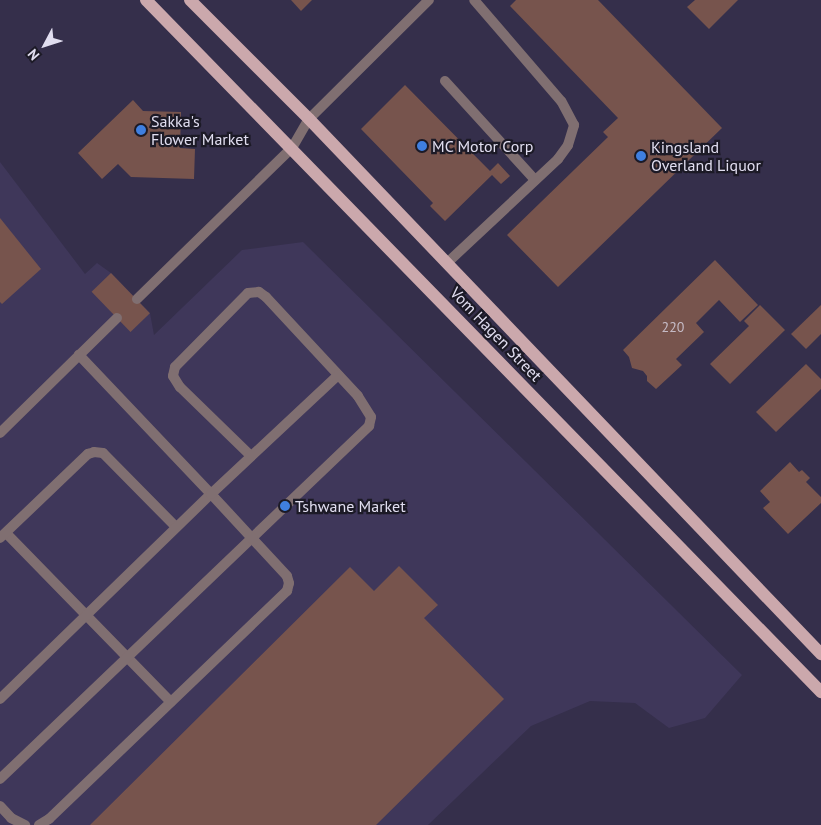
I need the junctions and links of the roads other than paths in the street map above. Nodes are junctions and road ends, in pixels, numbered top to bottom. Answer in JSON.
{"nodes":[{"id":1,"x":146,"y":0,"type":"edge"},
{"id":2,"x":190,"y":0,"type":"edge"},
{"id":3,"x":429,"y":0,"type":"edge"},
{"id":4,"x":474,"y":0,"type":"edge"},
{"id":5,"x":445,"y":81,"type":"dead end"},
{"id":6,"x":309,"y":119,"type":"junction"},
{"id":7,"x":292,"y":148,"type":"junction"},
{"id":8,"x":535,"y":180,"type":"junction"},
{"id":9,"x":447,"y":263,"type":"junction"},
{"id":10,"x":137,"y":299,"type":"dead end"},
{"id":11,"x":117,"y":318,"type":"dead end"},
{"id":12,"x":79,"y":355,"type":"junction"},
{"id":13,"x":338,"y":375,"type":"junction"},
{"id":14,"x":0,"y":432,"type":"edge"},
{"id":15,"x":251,"y":456,"type":"junction"},
{"id":16,"x":211,"y":494,"type":"junction"},
{"id":17,"x":176,"y":527,"type":"junction"},
{"id":18,"x":3,"y":535,"type":"edge"},
{"id":19,"x":252,"y":537,"type":"junction"},
{"id":20,"x":86,"y":615,"type":"junction"},
{"id":21,"x":821,"y":654,"type":"edge"},
{"id":22,"x":127,"y":657,"type":"junction"},
{"id":23,"x":821,"y":692,"type":"edge"},
{"id":24,"x":0,"y":699,"type":"edge"},
{"id":25,"x":171,"y":702,"type":"junction"},
{"id":26,"x":0,"y":779,"type":"edge"},
{"id":27,"x":0,"y":806,"type":"edge"},
{"id":28,"x":26,"y":825,"type":"edge"},
{"id":29,"x":39,"y":825,"type":"edge"}],
"edges":[{"from":1,"to":7,"type":"main road","name":"Vom Hagen Street"},
{"from":2,"to":6,"type":"main road","name":"Vom Hagen Street"},
{"from":3,"to":6,"type":"street"},
{"from":4,"to":8,"type":"street"},
{"from":5,"to":8,"type":"street"},
{"from":6,"to":7,"type":"street"},
{"from":6,"to":9,"type":"main road","name":"Vom Hagen Street"},
{"from":7,"to":10,"type":"street"},
{"from":7,"to":23,"type":"main road","name":"Vom Hagen Street"},
{"from":8,"to":9,"type":"street"},
{"from":9,"to":21,"type":"main road","name":"Vom Hagen Street"},
{"from":11,"to":12,"type":"street"},
{"from":12,"to":14,"type":"street"},
{"from":12,"to":16,"type":"street"},
{"from":13,"to":15,"type":"street"},
{"from":13,"to":15,"type":"street"},
{"from":13,"to":19,"type":"street"},
{"from":15,"to":16,"type":"street"},
{"from":16,"to":17,"type":"street"},
{"from":16,"to":19,"type":"street"},
{"from":17,"to":18,"type":"street"},
{"from":17,"to":20,"type":"street"},
{"from":18,"to":20,"type":"street"},
{"from":19,"to":22,"type":"street"},
{"from":19,"to":25,"type":"street"},
{"from":20,"to":22,"type":"street"},
{"from":20,"to":24,"type":"street"},
{"from":22,"to":25,"type":"street"},
{"from":22,"to":26,"type":"street"},
{"from":25,"to":29,"type":"street"},
{"from":27,"to":28,"type":"street"}]}
